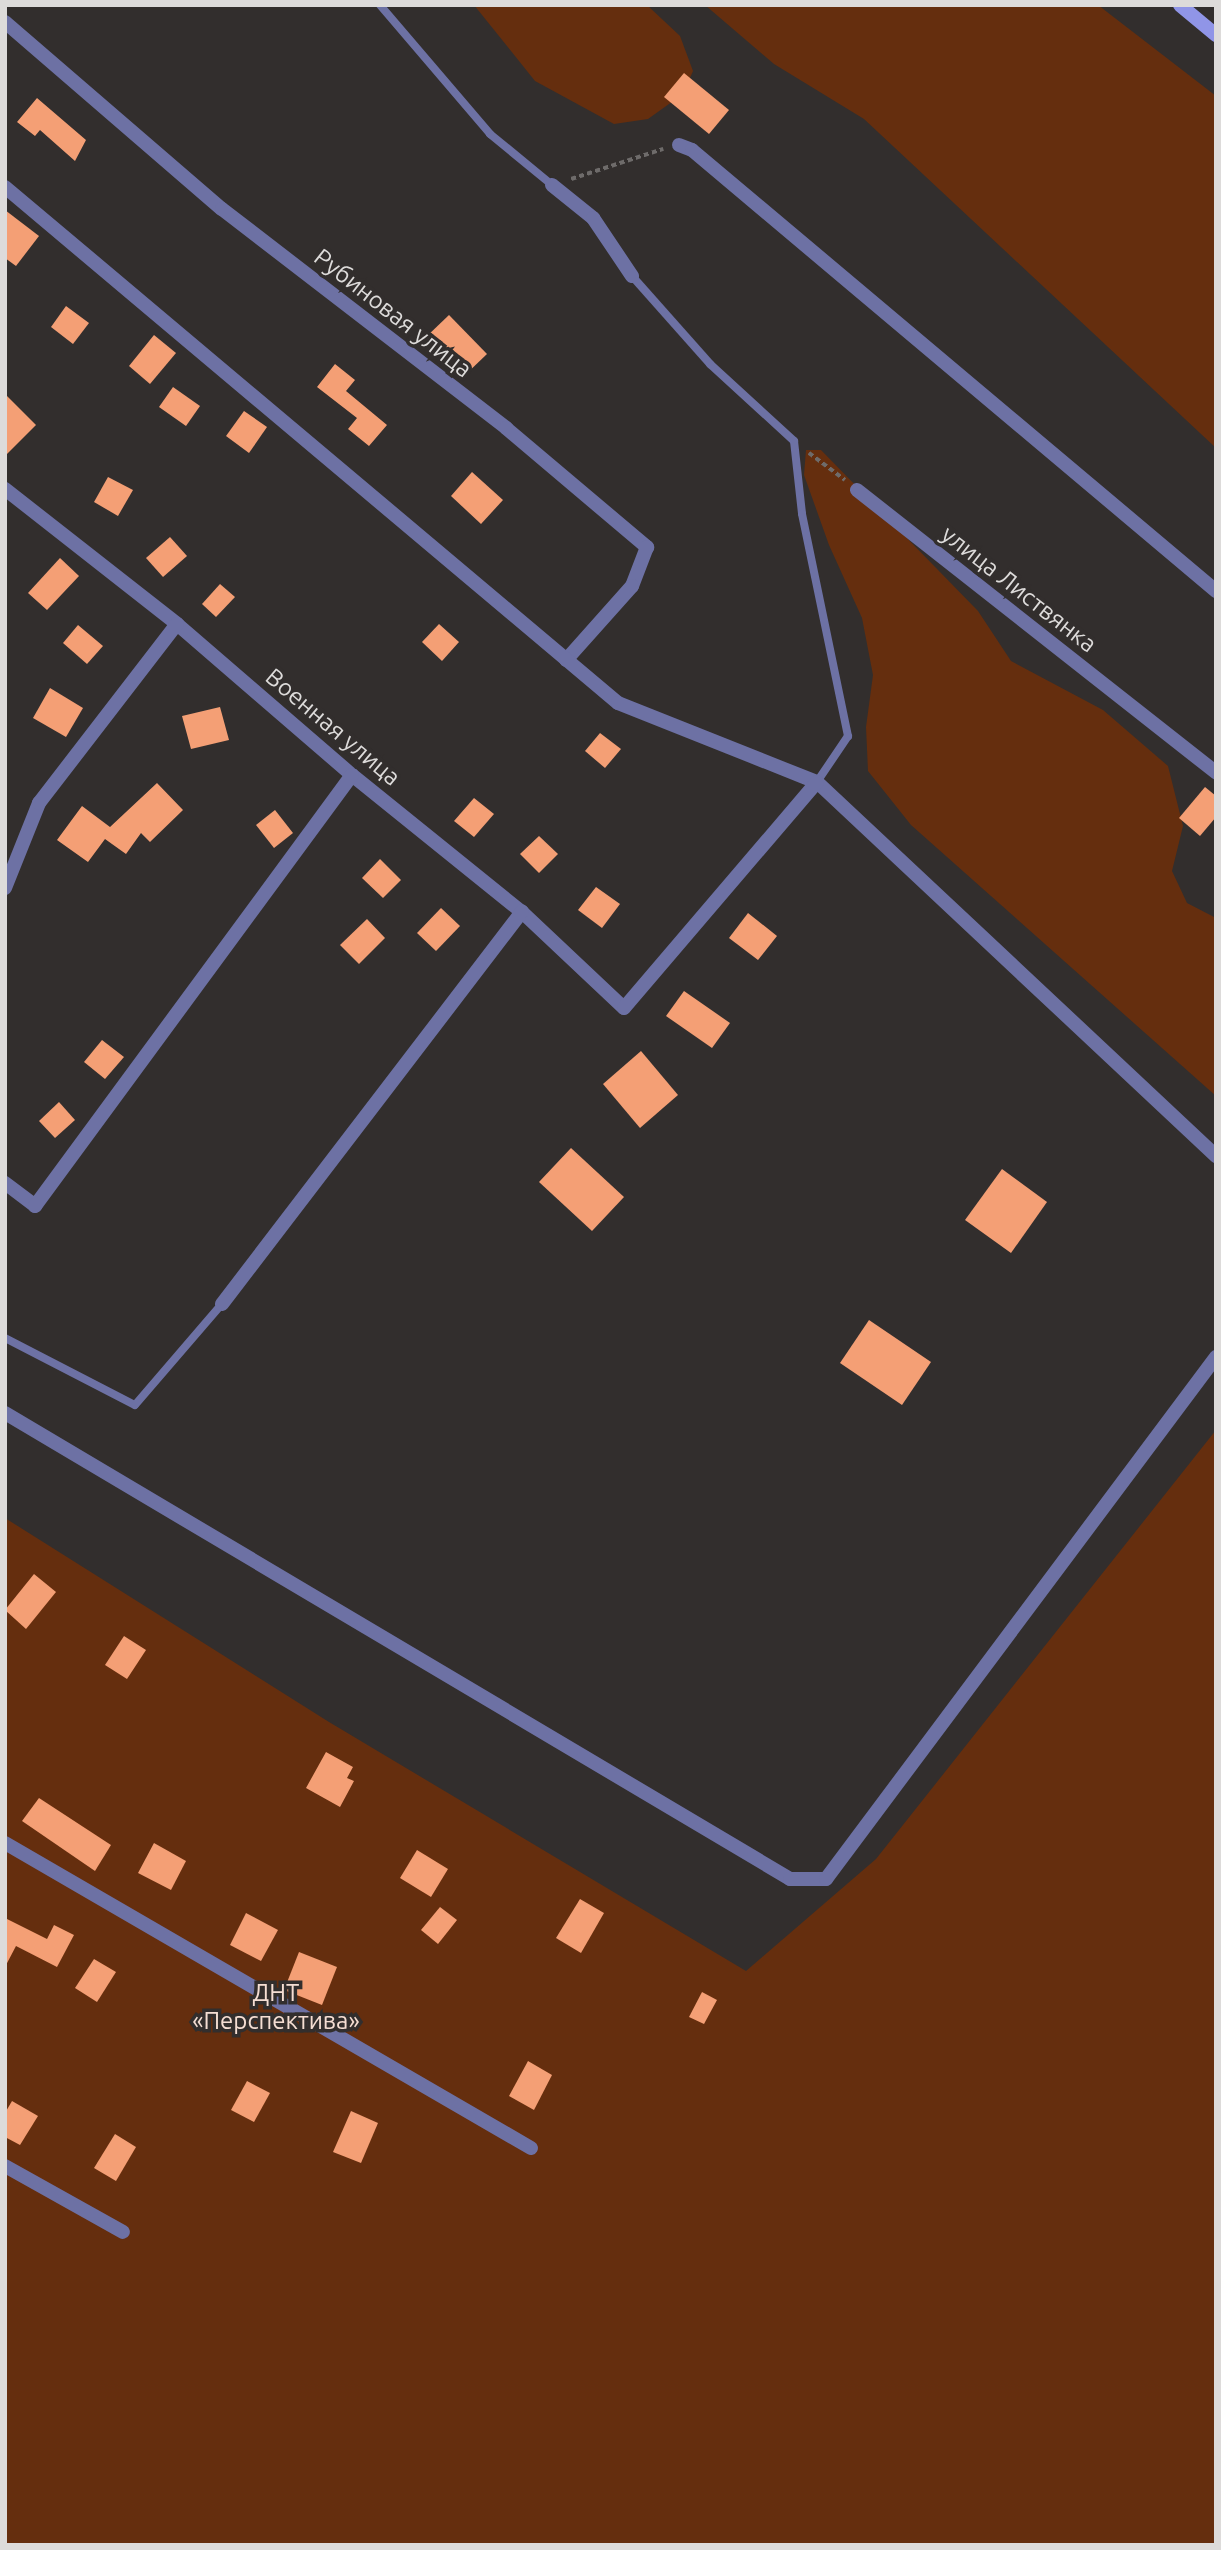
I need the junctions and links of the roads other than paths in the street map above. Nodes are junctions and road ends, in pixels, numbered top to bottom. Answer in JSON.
{"nodes":[{"id":1,"x":380,"y":5,"type":"edge"},
{"id":2,"x":1180,"y":5,"type":"edge"},
{"id":3,"x":5,"y":22,"type":"edge"},
{"id":4,"x":1216,"y":35,"type":"edge"},
{"id":5,"x":679,"y":145,"type":"road end"},
{"id":6,"x":552,"y":185,"type":"joint"},
{"id":7,"x":5,"y":187,"type":"edge"},
{"id":8,"x":632,"y":276,"type":"joint"},
{"id":9,"x":5,"y":489,"type":"edge"},
{"id":10,"x":857,"y":490,"type":"road end"},
{"id":11,"x":1216,"y":591,"type":"edge"},
{"id":12,"x":177,"y":624,"type":"junction"},
{"id":13,"x":566,"y":660,"type":"junction"},
{"id":14,"x":1216,"y":773,"type":"edge"},
{"id":15,"x":352,"y":775,"type":"junction"},
{"id":16,"x":817,"y":782,"type":"junction"},
{"id":17,"x":5,"y":888,"type":"edge"},
{"id":18,"x":522,"y":912,"type":"junction"},
{"id":19,"x":1216,"y":1156,"type":"edge"},
{"id":20,"x":5,"y":1183,"type":"edge"},
{"id":21,"x":222,"y":1304,"type":"joint"},
{"id":22,"x":5,"y":1338,"type":"edge"},
{"id":23,"x":1216,"y":1357,"type":"edge"},
{"id":24,"x":5,"y":1413,"type":"edge"},
{"id":25,"x":5,"y":1843,"type":"edge"},
{"id":26,"x":531,"y":2148,"type":"dead end"},
{"id":27,"x":5,"y":2166,"type":"edge"},
{"id":28,"x":123,"y":2232,"type":"dead end"}],
"edges":[{"from":1,"to":6,"type":"lane"},
{"from":2,"to":4,"type":"street"},
{"from":3,"to":13,"type":"street","name":"Рубиновая улица"},
{"from":5,"to":11,"type":"street"},
{"from":6,"to":8,"type":"street"},
{"from":7,"to":13,"type":"street"},
{"from":8,"to":16,"type":"lane"},
{"from":9,"to":12,"type":"street","name":"Военная улица"},
{"from":10,"to":14,"type":"street","name":"улица Листвянка"},
{"from":12,"to":15,"type":"street","name":"Военная улица"},
{"from":12,"to":17,"type":"street"},
{"from":13,"to":16,"type":"street"},
{"from":15,"to":18,"type":"street","name":"Военная улица"},
{"from":15,"to":20,"type":"street"},
{"from":16,"to":18,"type":"street","name":"Военная улица"},
{"from":16,"to":19,"type":"street"},
{"from":18,"to":21,"type":"street"},
{"from":21,"to":22,"type":"lane"},
{"from":23,"to":24,"type":"street"},
{"from":25,"to":26,"type":"street"},
{"from":27,"to":28,"type":"street"}]}
